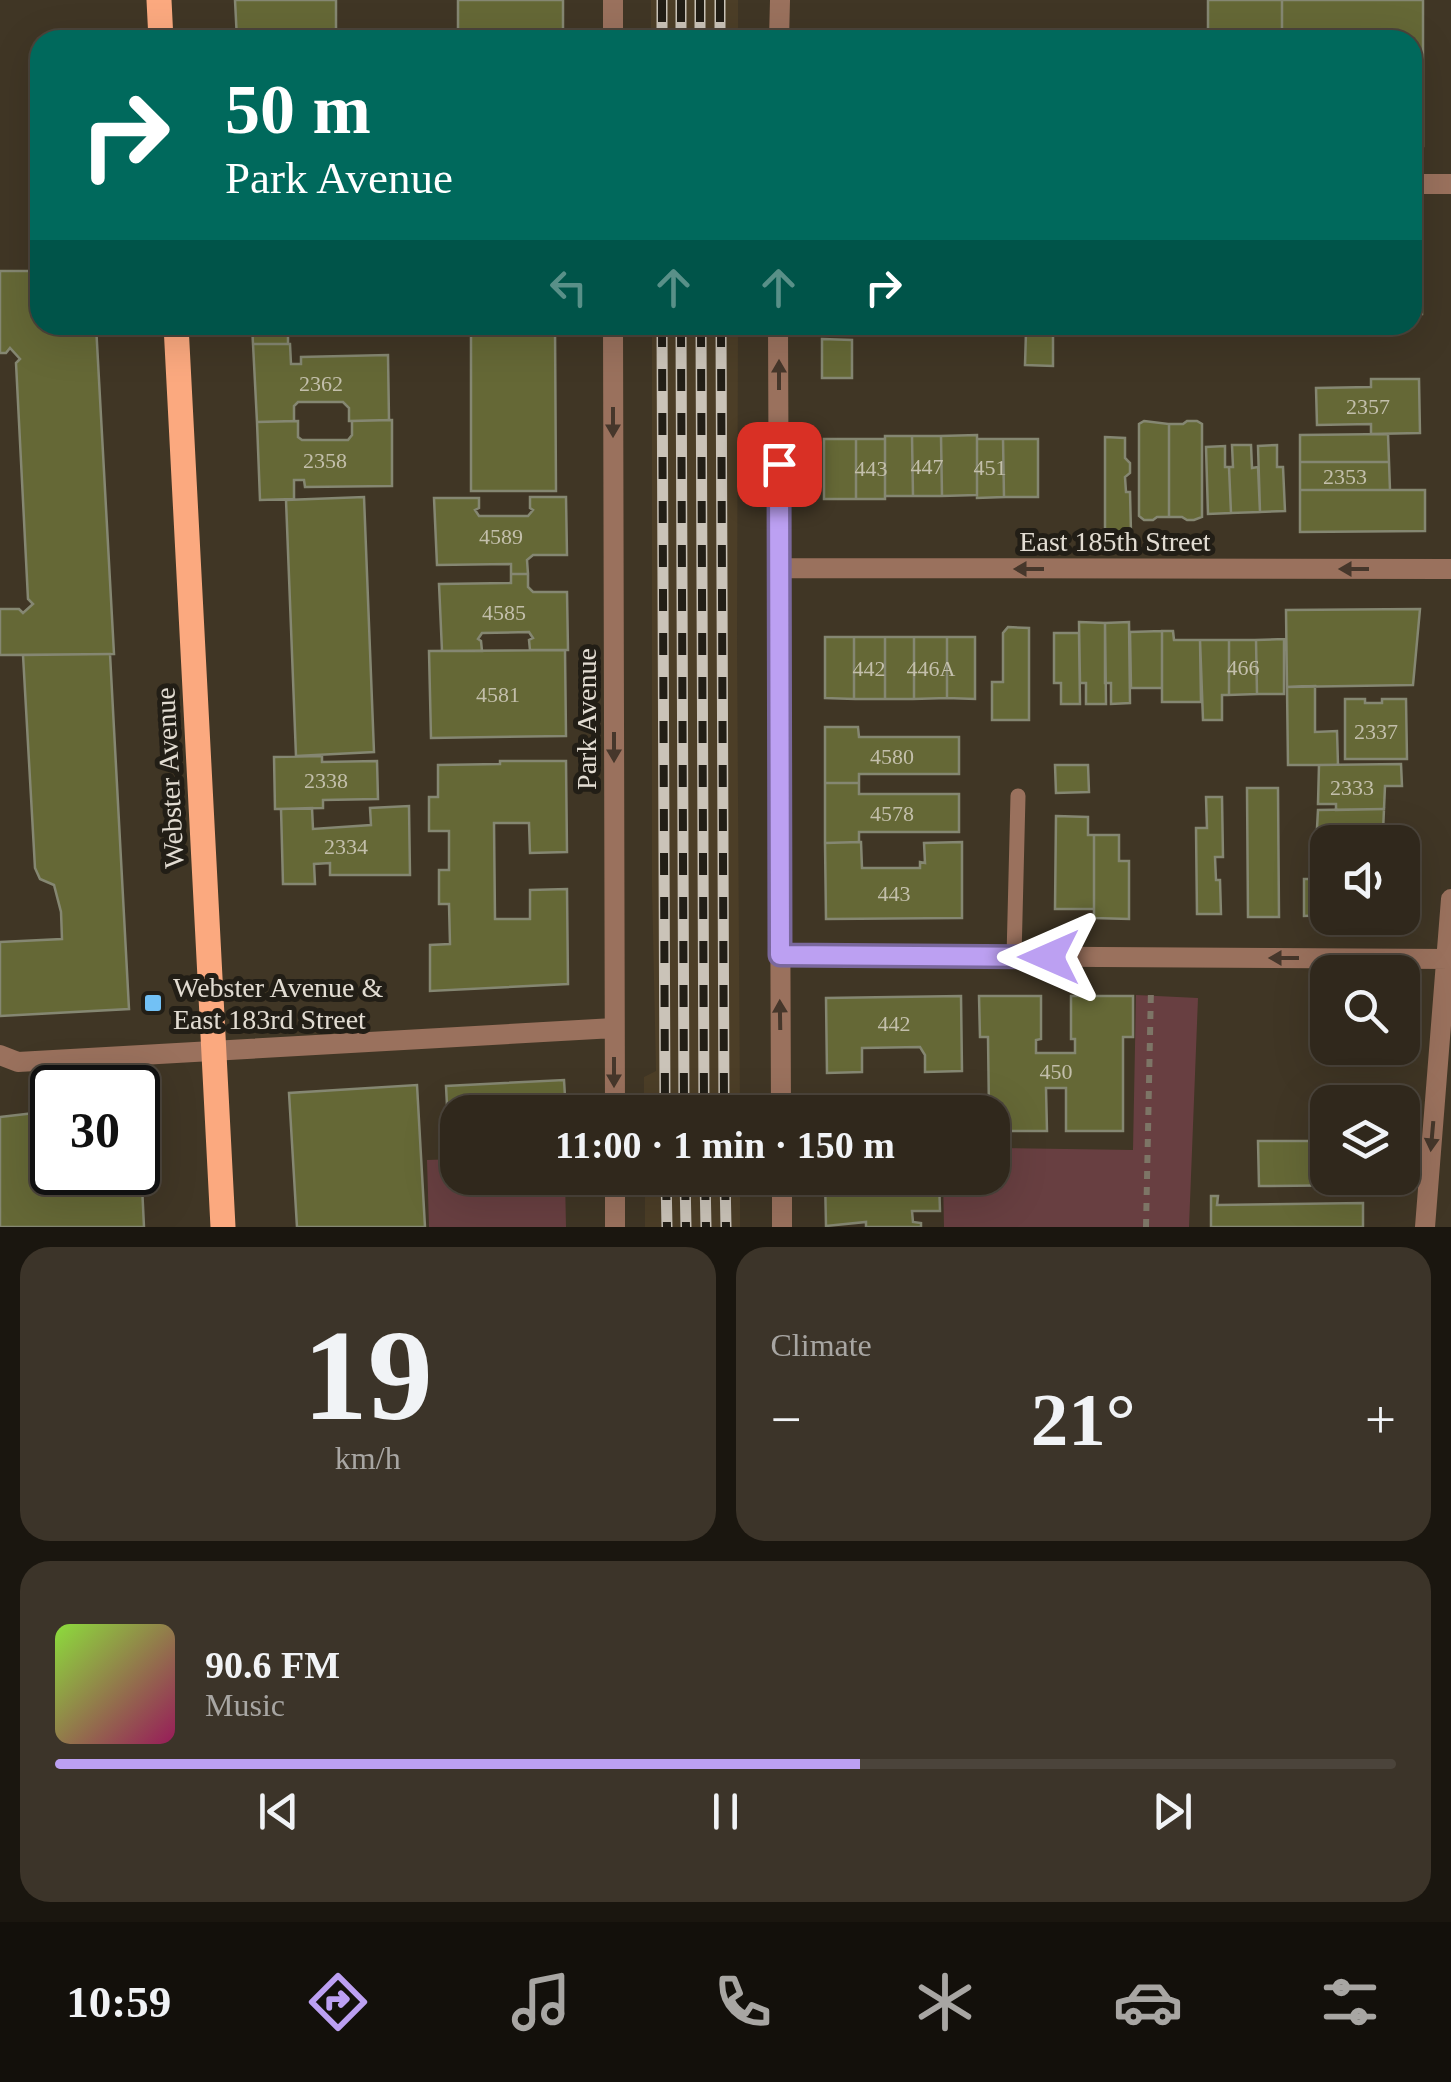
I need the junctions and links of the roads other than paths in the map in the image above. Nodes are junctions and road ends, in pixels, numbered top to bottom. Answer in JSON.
{"nodes":[{"id":1,"x":159,"y":0,"type":"edge"},
{"id":2,"x":613,"y":0,"type":"edge"},
{"id":3,"x":780,"y":0,"type":"edge"},
{"id":4,"x":160,"y":30,"type":"edge"},
{"id":5,"x":613,"y":30,"type":"edge"},
{"id":6,"x":779,"y":30,"type":"edge"},
{"id":7,"x":1422,"y":184,"type":"edge"},
{"id":8,"x":1451,"y":184,"type":"edge"},
{"id":9,"x":177,"y":335,"type":"edge"},
{"id":10,"x":613,"y":335,"type":"edge"},
{"id":11,"x":778,"y":335,"type":"edge"},
{"id":12,"x":780,"y":568,"type":"junction"},
{"id":13,"x":1451,"y":569,"type":"edge"},
{"id":14,"x":1018,"y":796,"type":"dead end"},
{"id":15,"x":1451,"y":899,"type":"edge"},
{"id":16,"x":780,"y":955,"type":"junction"},
{"id":17,"x":1014,"y":956,"type":"junction"},
{"id":18,"x":1448,"y":959,"type":"edge"},
{"id":19,"x":614,"y":1028,"type":"junction"},
{"id":20,"x":213,"y":1052,"type":"junction"},
{"id":21,"x":0,"y":1056,"type":"edge"},
{"id":22,"x":615,"y":1095,"type":"edge"},
{"id":23,"x":781,"y":1095,"type":"edge"},
{"id":24,"x":615,"y":1195,"type":"edge"},
{"id":25,"x":782,"y":1195,"type":"edge"},
{"id":26,"x":223,"y":1227,"type":"edge"},
{"id":27,"x":616,"y":1227,"type":"edge"},
{"id":28,"x":782,"y":1227,"type":"edge"},
{"id":29,"x":1424,"y":1227,"type":"edge"}],
"edges":[{"from":1,"to":4,"type":"main road"},
{"from":2,"to":5,"type":"street"},
{"from":3,"to":6,"type":"street"},
{"from":7,"to":8,"type":"street"},
{"from":9,"to":20,"type":"main road","name":"Webster Avenue"},
{"from":10,"to":19,"type":"street","name":"Park Avenue","one_way":true},
{"from":12,"to":11,"type":"street","one_way":true},
{"from":13,"to":12,"type":"street","name":"East 185th Street","one_way":true},
{"from":12,"to":16,"type":"street"},
{"from":14,"to":17,"type":"lane"},
{"from":15,"to":18,"type":"street"},
{"from":16,"to":17,"type":"street"},
{"from":23,"to":16,"type":"street","one_way":true},
{"from":18,"to":17,"type":"street","one_way":true},
{"from":18,"to":29,"type":"street","one_way":true},
{"from":19,"to":20,"type":"street"},
{"from":19,"to":22,"type":"street","name":"Park Avenue","one_way":true},
{"from":20,"to":21,"type":"street"},
{"from":20,"to":26,"type":"main road","name":"Webster Avenue"},
{"from":24,"to":27,"type":"street"},
{"from":25,"to":28,"type":"street"}]}
